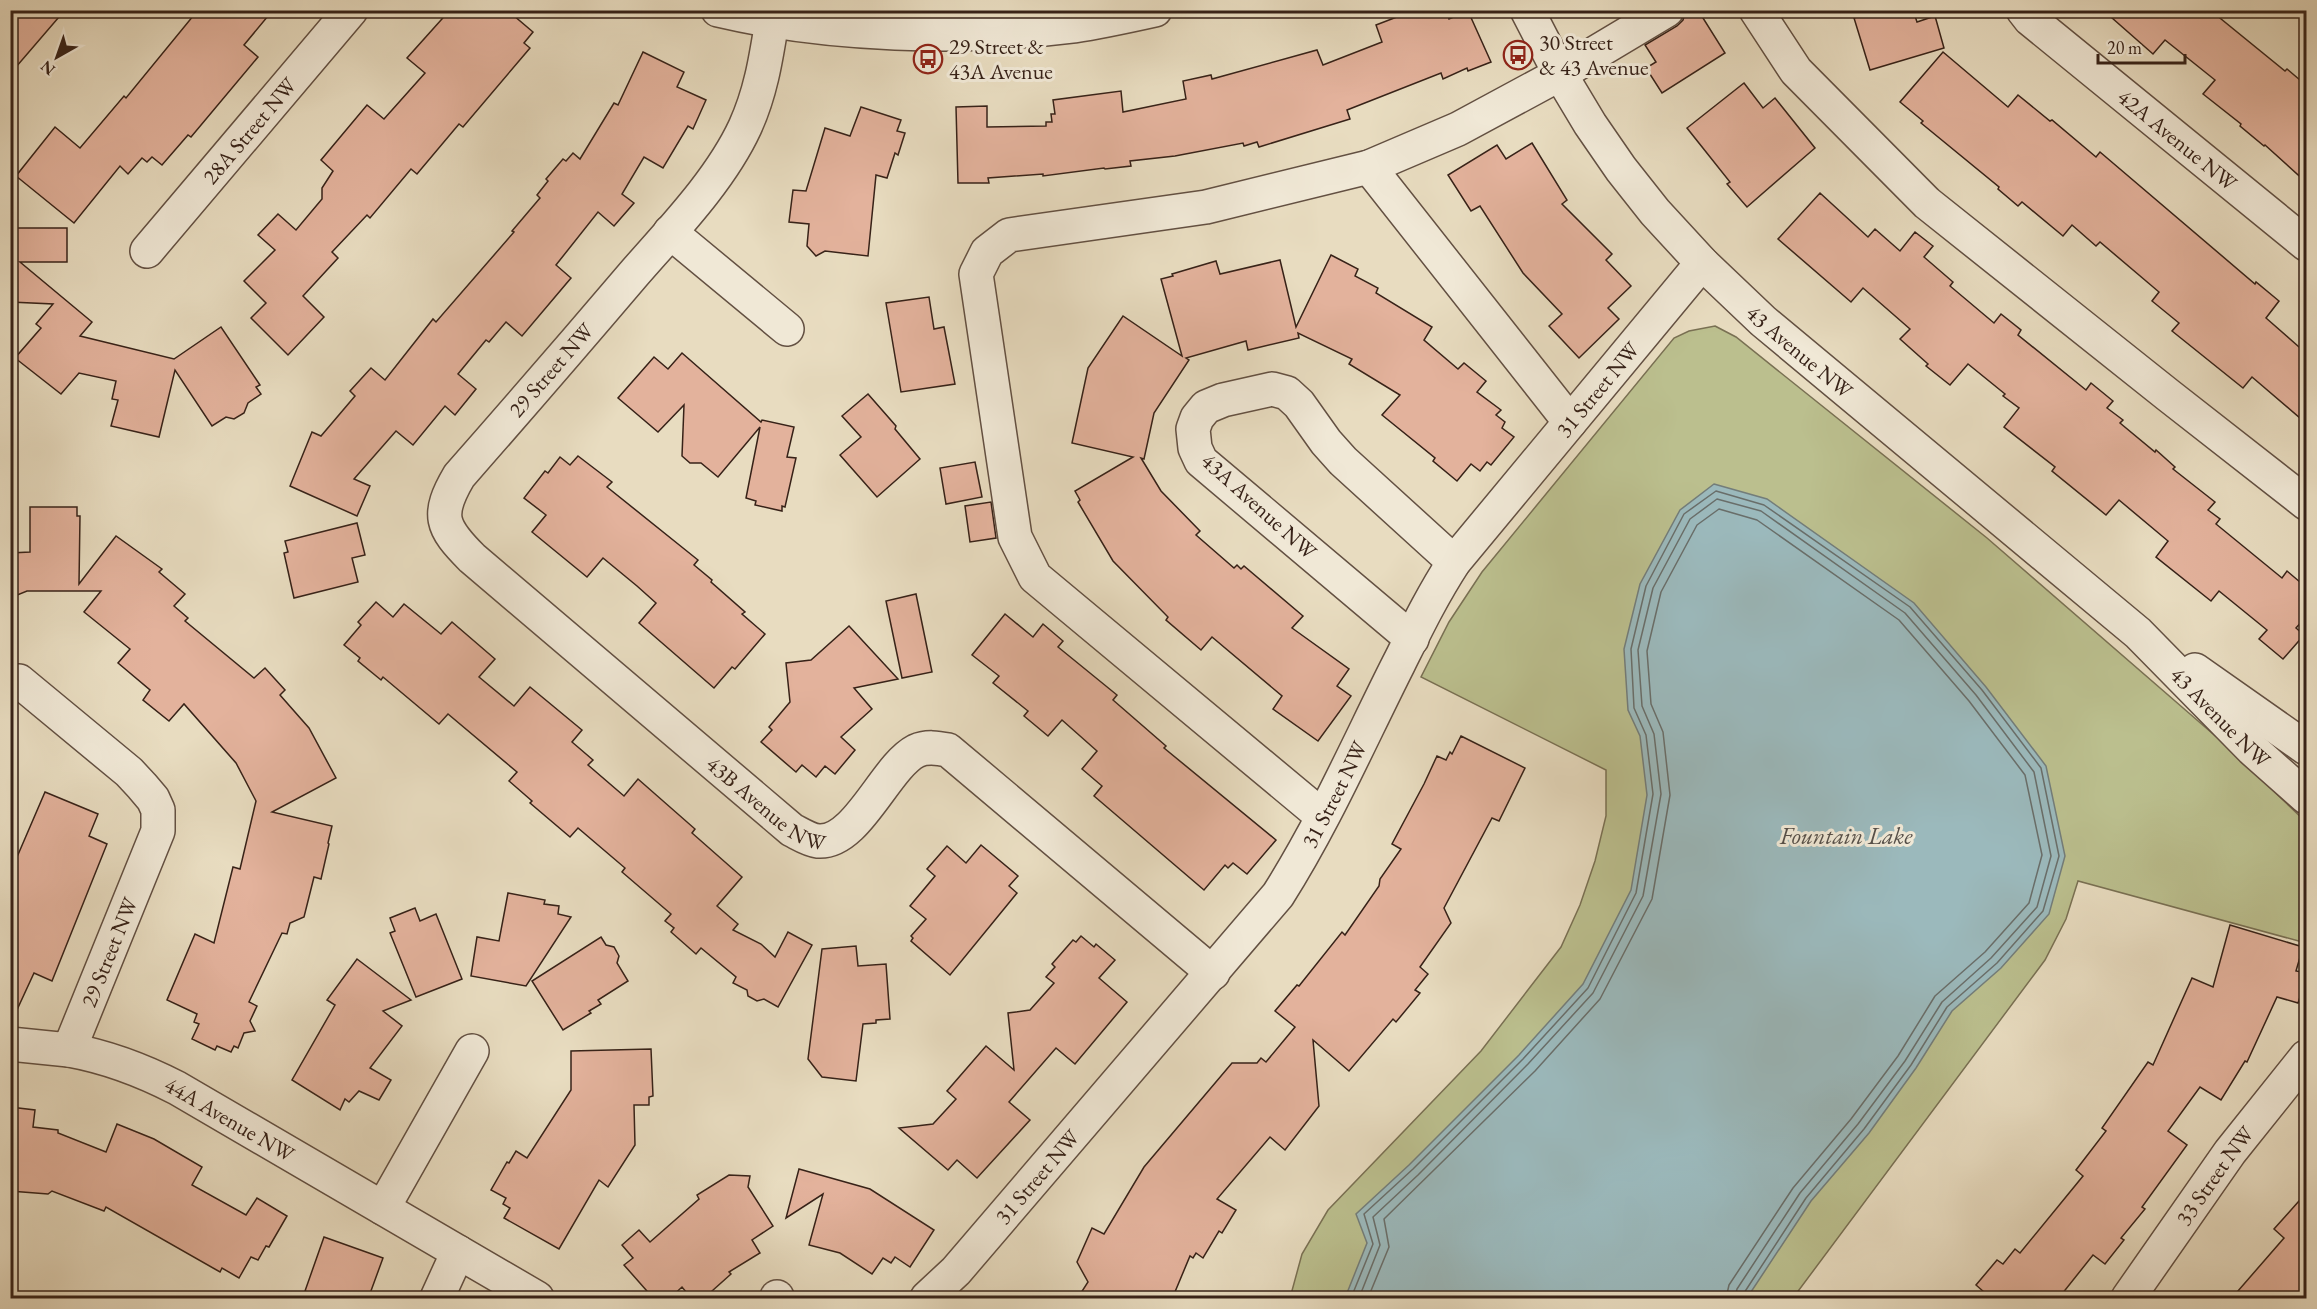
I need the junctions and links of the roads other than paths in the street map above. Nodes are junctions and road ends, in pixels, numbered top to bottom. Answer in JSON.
{"nodes":[{"id":1,"x":351,"y":10,"type":"edge"},
{"id":2,"x":718,"y":10,"type":"edge"},
{"id":3,"x":1155,"y":10,"type":"edge"},
{"id":4,"x":1527,"y":10,"type":"edge"},
{"id":5,"x":1667,"y":10,"type":"edge"},
{"id":6,"x":1756,"y":10,"type":"edge"},
{"id":7,"x":2024,"y":10,"type":"edge"},
{"id":8,"x":772,"y":21,"type":"junction"},
{"id":9,"x":1560,"y":74,"type":"junction"},
{"id":10,"x":1369,"y":166,"type":"junction"},
{"id":11,"x":670,"y":232,"type":"junction"},
{"id":12,"x":2307,"y":244,"type":"edge"},
{"id":13,"x":147,"y":251,"type":"dead end"},
{"id":14,"x":1702,"y":263,"type":"junction"},
{"id":15,"x":787,"y":329,"type":"dead end"},
{"id":16,"x":1570,"y":422,"type":"junction"},
{"id":17,"x":2307,"y":503,"type":"edge"},
{"id":18,"x":444,"y":515,"type":"joint"},
{"id":19,"x":1455,"y":562,"type":"junction"},
{"id":20,"x":2138,"y":633,"type":"junction"},
{"id":21,"x":1412,"y":639,"type":"junction"},
{"id":22,"x":19,"y":681,"type":"dead end"},
{"id":23,"x":2307,"y":748,"type":"edge"},
{"id":24,"x":2307,"y":797,"type":"edge"},
{"id":25,"x":1322,"y":816,"type":"junction"},
{"id":26,"x":1213,"y":973,"type":"junction"},
{"id":27,"x":10,"y":1044,"type":"edge"},
{"id":28,"x":69,"y":1050,"type":"junction"},
{"id":29,"x":472,"y":1052,"type":"dead end"},
{"id":30,"x":2307,"y":1057,"type":"edge"},
{"id":31,"x":383,"y":1208,"type":"junction"},
{"id":32,"x":458,"y":1252,"type":"junction"},
{"id":33,"x":437,"y":1299,"type":"edge"},
{"id":34,"x":537,"y":1299,"type":"edge"},
{"id":35,"x":927,"y":1299,"type":"edge"},
{"id":36,"x":2128,"y":1299,"type":"edge"}],
"edges":[{"from":1,"to":13,"type":"street","name":"28A Street NW"},
{"from":2,"to":8,"type":"street"},
{"from":3,"to":8,"type":"street"},
{"from":4,"to":9,"type":"street","name":"43 Avenue NW"},
{"from":5,"to":9,"type":"street"},
{"from":6,"to":17,"type":"street"},
{"from":7,"to":12,"type":"street","name":"42A Avenue NW"},
{"from":8,"to":11,"type":"street","name":"29 Street NW"},
{"from":9,"to":10,"type":"street"},
{"from":9,"to":14,"type":"street","name":"43 Avenue NW"},
{"from":10,"to":16,"type":"street"},
{"from":10,"to":25,"type":"street"},
{"from":11,"to":15,"type":"street"},
{"from":11,"to":18,"type":"street","name":"29 Street NW"},
{"from":14,"to":16,"type":"street","name":"31 Street NW"},
{"from":14,"to":20,"type":"street","name":"43 Avenue NW"},
{"from":16,"to":19,"type":"street","name":"31 Street NW"},
{"from":18,"to":26,"type":"street","name":"43B Avenue NW"},
{"from":19,"to":21,"type":"street","name":"31 Street NW"},
{"from":19,"to":21,"type":"street","name":"43A Avenue NW"},
{"from":20,"to":23,"type":"street","name":"43 Avenue NW"},
{"from":20,"to":24,"type":"street","name":"43 Avenue NW"},
{"from":21,"to":25,"type":"street","name":"31 Street NW"},
{"from":22,"to":28,"type":"street","name":"29 Street NW"},
{"from":25,"to":26,"type":"street","name":"31 Street NW"},
{"from":26,"to":35,"type":"street","name":"31 Street NW"},
{"from":27,"to":28,"type":"street"},
{"from":28,"to":31,"type":"street","name":"44A Avenue NW"},
{"from":29,"to":31,"type":"street"},
{"from":30,"to":36,"type":"street","name":"33 Street NW"},
{"from":31,"to":32,"type":"street","name":"44A Avenue NW"},
{"from":32,"to":33,"type":"street"},
{"from":32,"to":34,"type":"street","name":"44A Avenue NW"}]}
